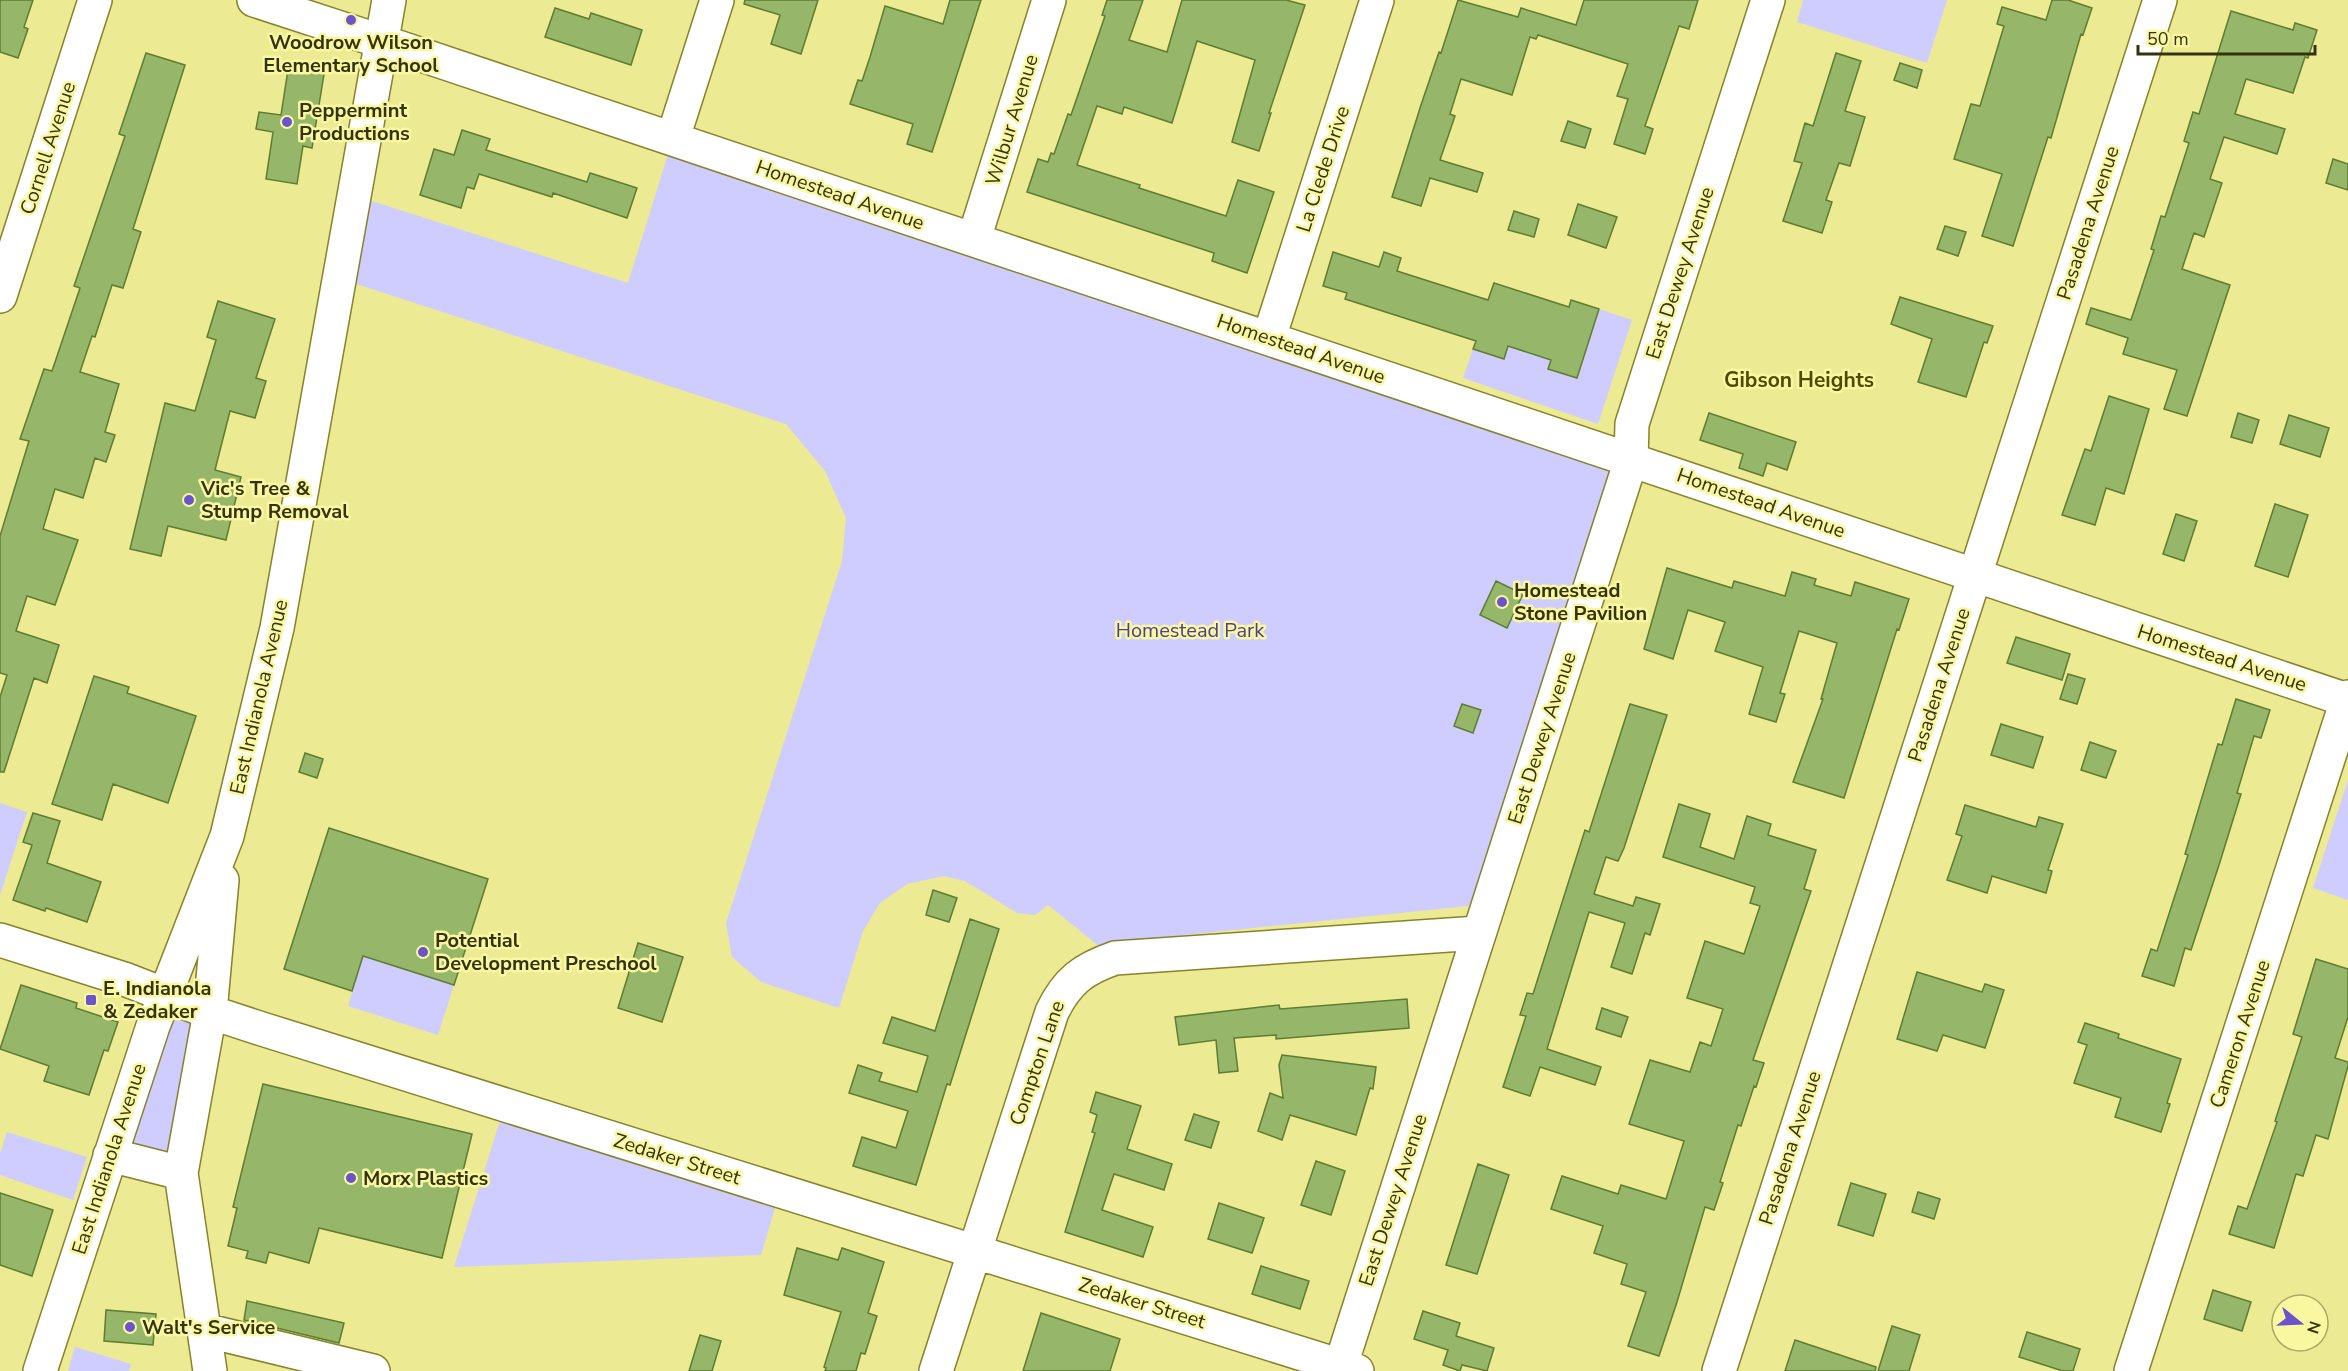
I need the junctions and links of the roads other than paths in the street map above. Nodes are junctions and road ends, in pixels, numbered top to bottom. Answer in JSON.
{"nodes":[{"id":1,"x":95,"y":0,"type":"edge"},
{"id":2,"x":254,"y":0,"type":"edge"},
{"id":3,"x":389,"y":0,"type":"edge"},
{"id":4,"x":717,"y":0,"type":"edge"},
{"id":5,"x":1049,"y":0,"type":"edge"},
{"id":6,"x":1377,"y":0,"type":"edge"},
{"id":7,"x":1768,"y":0,"type":"edge"},
{"id":8,"x":2160,"y":0,"type":"edge"},
{"id":9,"x":381,"y":41,"type":"junction"},
{"id":10,"x":673,"y":138,"type":"junction"},
{"id":11,"x":974,"y":239,"type":"junction"},
{"id":12,"x":0,"y":296,"type":"edge"},
{"id":13,"x":1269,"y":338,"type":"junction"},
{"id":14,"x":1631,"y":460,"type":"junction"},
{"id":15,"x":1975,"y":575,"type":"junction"},
{"id":16,"x":2348,"y":698,"type":"edge"},
{"id":17,"x":227,"y":836,"type":"junction"},
{"id":18,"x":1478,"y":933,"type":"junction"},
{"id":19,"x":0,"y":940,"type":"edge"},
{"id":20,"x":165,"y":993,"type":"junction"},
{"id":21,"x":210,"y":1012,"type":"junction"},
{"id":22,"x":110,"y":1155,"type":"junction"},
{"id":23,"x":181,"y":1173,"type":"junction"},
{"id":24,"x":975,"y":1250,"type":"junction"},
{"id":25,"x":204,"y":1330,"type":"junction"},
{"id":26,"x":1346,"y":1369,"type":"edge"},
{"id":27,"x":40,"y":1371,"type":"edge"},
{"id":28,"x":210,"y":1371,"type":"edge"},
{"id":29,"x":373,"y":1371,"type":"edge"},
{"id":30,"x":936,"y":1371,"type":"edge"},
{"id":31,"x":1719,"y":1371,"type":"edge"},
{"id":32,"x":2131,"y":1371,"type":"edge"}],
"edges":[{"from":1,"to":12,"type":"street","name":"Cornell Avenue"},
{"from":2,"to":9,"type":"street","name":"Homestead Avenue"},
{"from":3,"to":9,"type":"street","name":"East Indianola Avenue"},
{"from":4,"to":10,"type":"street"},
{"from":5,"to":11,"type":"street","name":"Wilbur Avenue"},
{"from":6,"to":13,"type":"street","name":"La Clede Drive"},
{"from":7,"to":14,"type":"street","name":"East Dewey Avenue"},
{"from":8,"to":15,"type":"street","name":"Pasadena Avenue"},
{"from":9,"to":10,"type":"street","name":"Homestead Avenue"},
{"from":9,"to":17,"type":"street","name":"East Indianola Avenue"},
{"from":10,"to":11,"type":"street","name":"Homestead Avenue"},
{"from":11,"to":13,"type":"street","name":"Homestead Avenue"},
{"from":13,"to":14,"type":"street","name":"Homestead Avenue"},
{"from":14,"to":15,"type":"street","name":"Homestead Avenue"},
{"from":14,"to":18,"type":"street","name":"East Dewey Avenue"},
{"from":15,"to":16,"type":"street","name":"Homestead Avenue"},
{"from":15,"to":31,"type":"street","name":"Pasadena Avenue"},
{"from":16,"to":32,"type":"street","name":"Cameron Avenue"},
{"from":17,"to":20,"type":"street","name":"East Indianola Avenue"},
{"from":17,"to":21,"type":"street"},
{"from":18,"to":24,"type":"street","name":"Compton Lane"},
{"from":18,"to":26,"type":"street","name":"East Dewey Avenue"},
{"from":19,"to":20,"type":"street","name":"Zedaker Street"},
{"from":20,"to":21,"type":"street","name":"Zedaker Street"},
{"from":20,"to":22,"type":"street","name":"East Indianola Avenue"},
{"from":21,"to":23,"type":"street"},
{"from":21,"to":24,"type":"street","name":"Zedaker Street"},
{"from":22,"to":23,"type":"street"},
{"from":22,"to":27,"type":"street","name":"East Indianola Avenue"},
{"from":23,"to":25,"type":"street"},
{"from":24,"to":26,"type":"street","name":"Zedaker Street"},
{"from":24,"to":30,"type":"street","name":"Compton Lane"},
{"from":25,"to":28,"type":"street"},
{"from":25,"to":29,"type":"street"}]}
